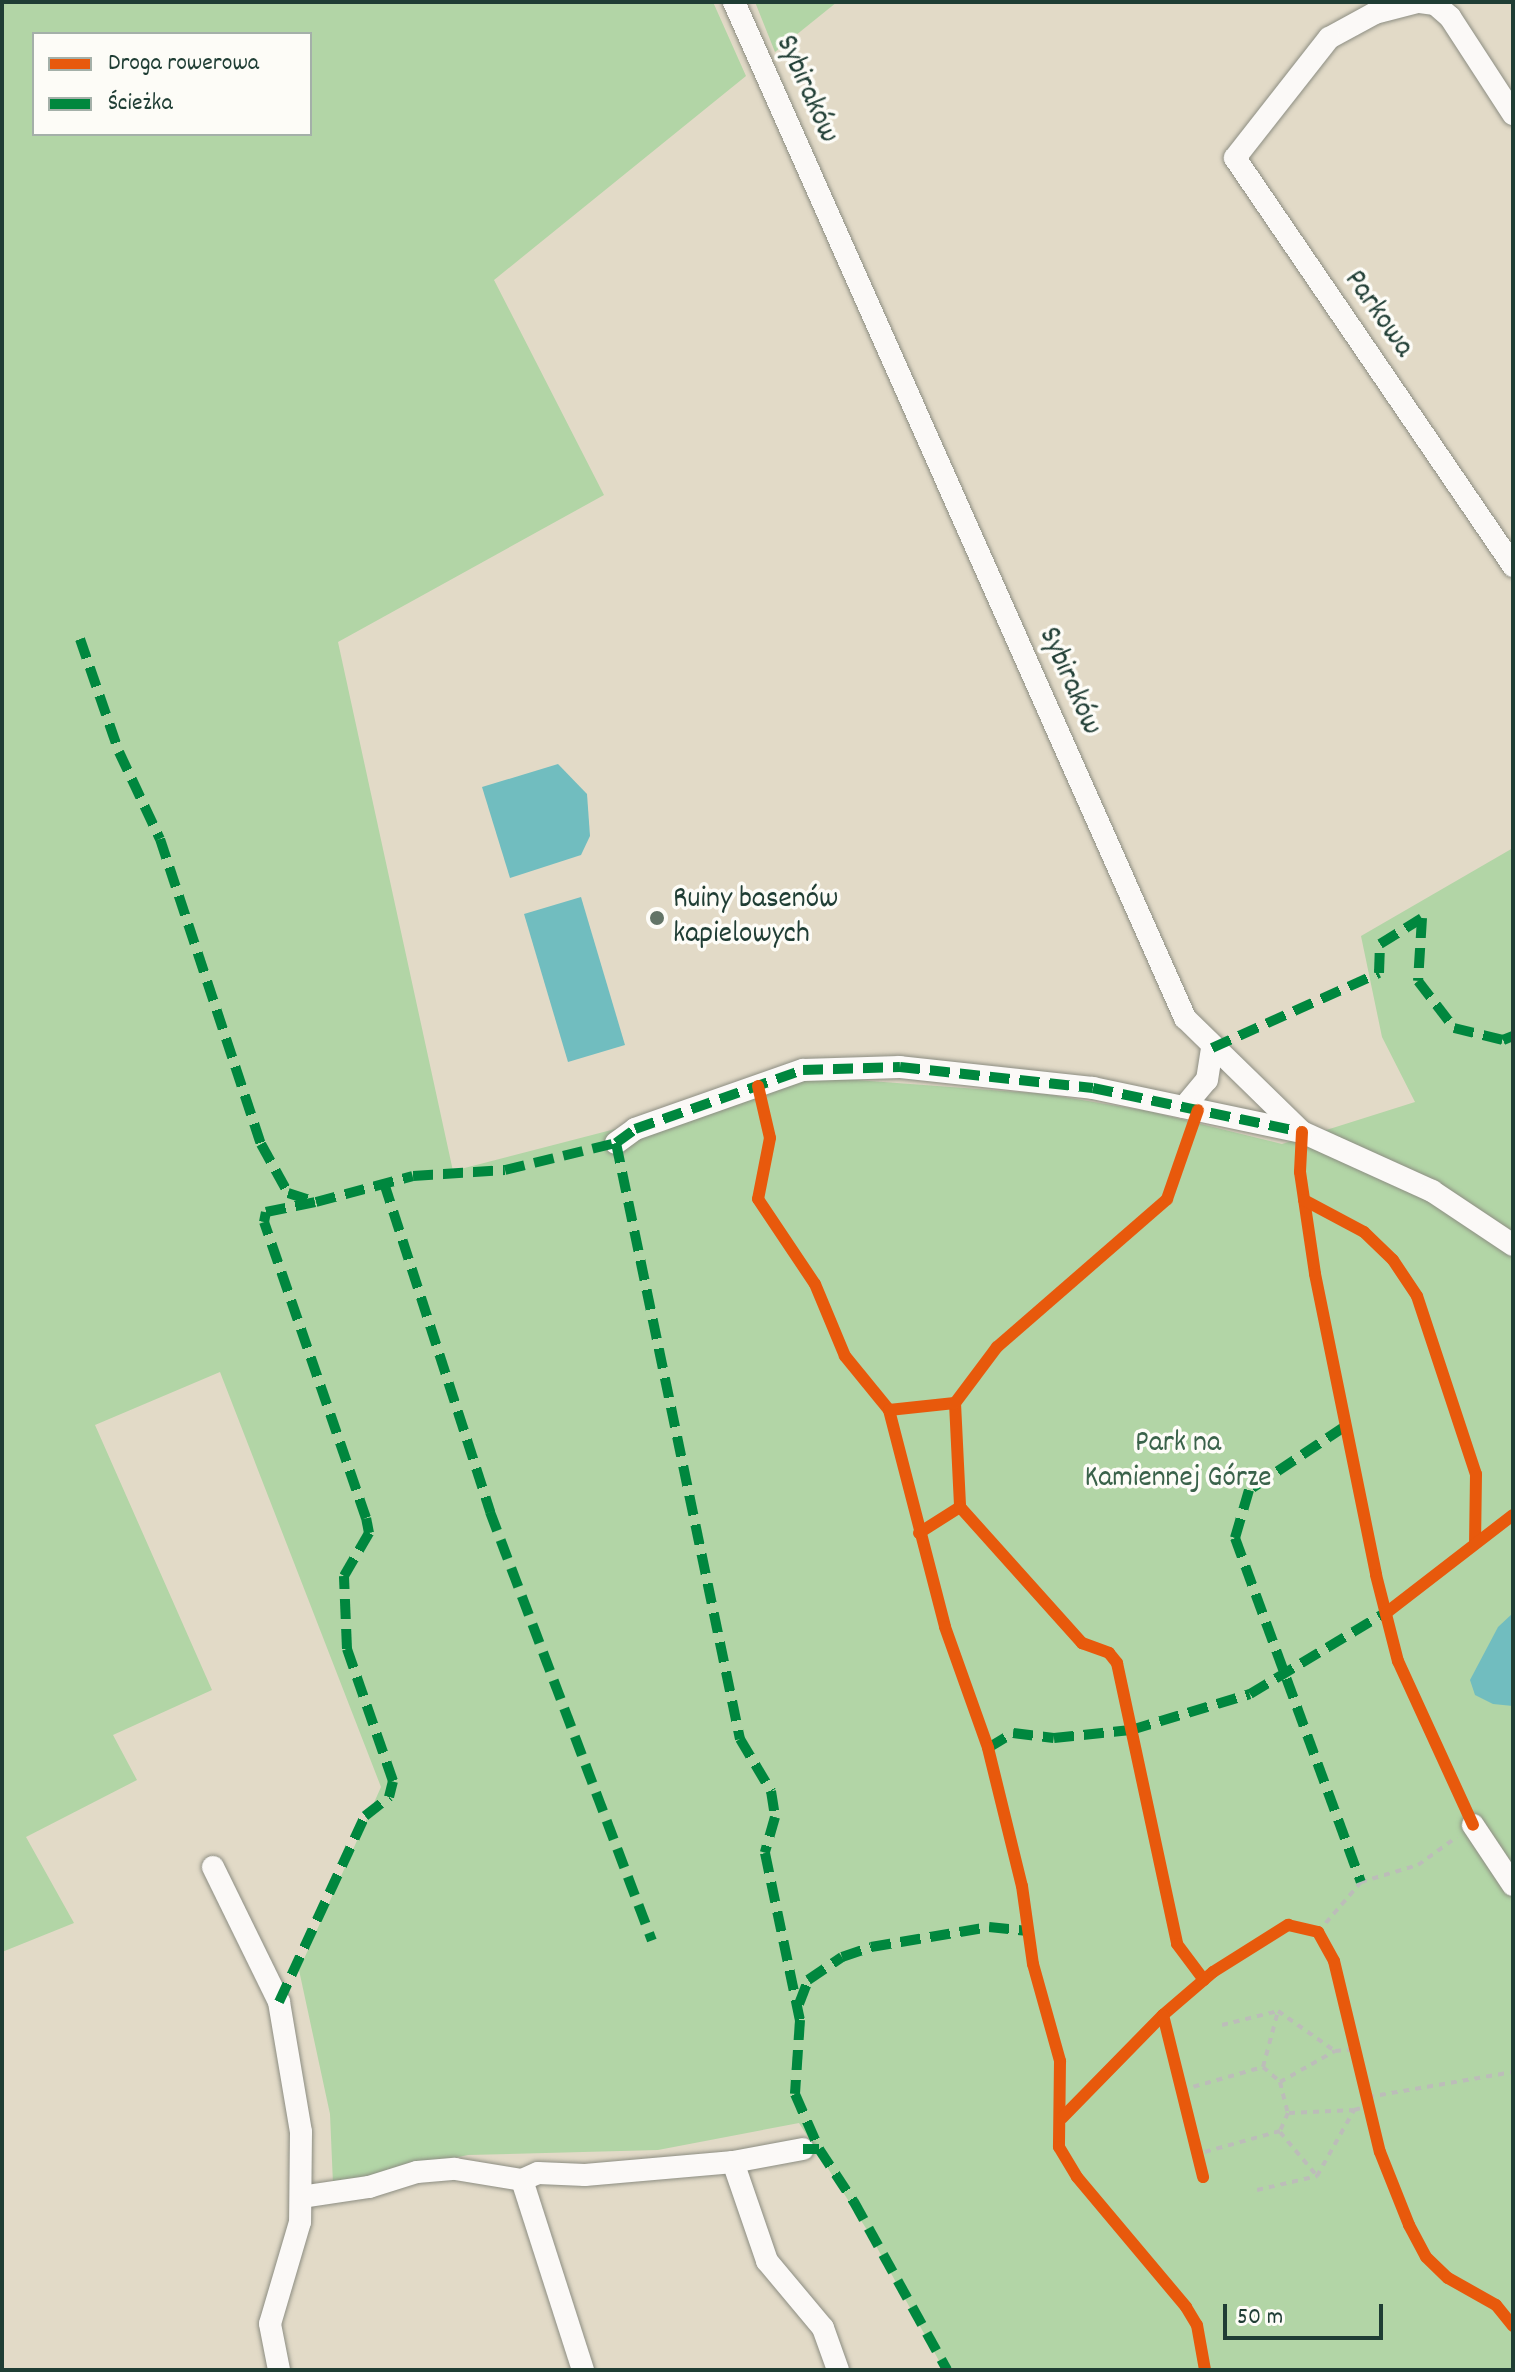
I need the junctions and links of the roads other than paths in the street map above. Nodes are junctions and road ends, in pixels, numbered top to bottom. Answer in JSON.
{"nodes":[{"id":1,"x":734,"y":2,"type":"edge"},
{"id":2,"x":1419,"y":2,"type":"edge"},
{"id":3,"x":1513,"y":114,"type":"edge"},
{"id":4,"x":1513,"y":566,"type":"edge"},
{"id":5,"x":1212,"y":1048,"type":"junction"},
{"id":6,"x":1184,"y":1107,"type":"junction"},
{"id":7,"x":1302,"y":1132,"type":"junction"},
{"id":8,"x":616,"y":1143,"type":"dead end"},
{"id":9,"x":1513,"y":1245,"type":"edge"},
{"id":10,"x":1473,"y":1825,"type":"road end"},
{"id":11,"x":213,"y":1867,"type":"dead end"},
{"id":12,"x":1513,"y":1885,"type":"edge"},
{"id":13,"x":803,"y":2149,"type":"dead end"},
{"id":14,"x":733,"y":2162,"type":"junction"},
{"id":15,"x":522,"y":2180,"type":"junction"},
{"id":16,"x":301,"y":2197,"type":"junction"},
{"id":17,"x":279,"y":2370,"type":"edge"},
{"id":18,"x":583,"y":2370,"type":"edge"},
{"id":19,"x":838,"y":2370,"type":"edge"}],
"edges":[{"from":1,"to":5,"type":"street","name":"Sybiraków"},
{"from":2,"to":3,"type":"street"},
{"from":2,"to":4,"type":"street","name":"Parkowa"},
{"from":5,"to":6,"type":"street"},
{"from":5,"to":7,"type":"street","name":"Sybiraków"},
{"from":6,"to":7,"type":"street"},
{"from":6,"to":8,"type":"street"},
{"from":7,"to":9,"type":"street","name":"Sybiraków"},
{"from":10,"to":12,"type":"street"},
{"from":11,"to":16,"type":"street"},
{"from":13,"to":14,"type":"street"},
{"from":14,"to":15,"type":"street"},
{"from":14,"to":19,"type":"street"},
{"from":15,"to":16,"type":"street"},
{"from":15,"to":18,"type":"street"},
{"from":16,"to":17,"type":"street"}]}
